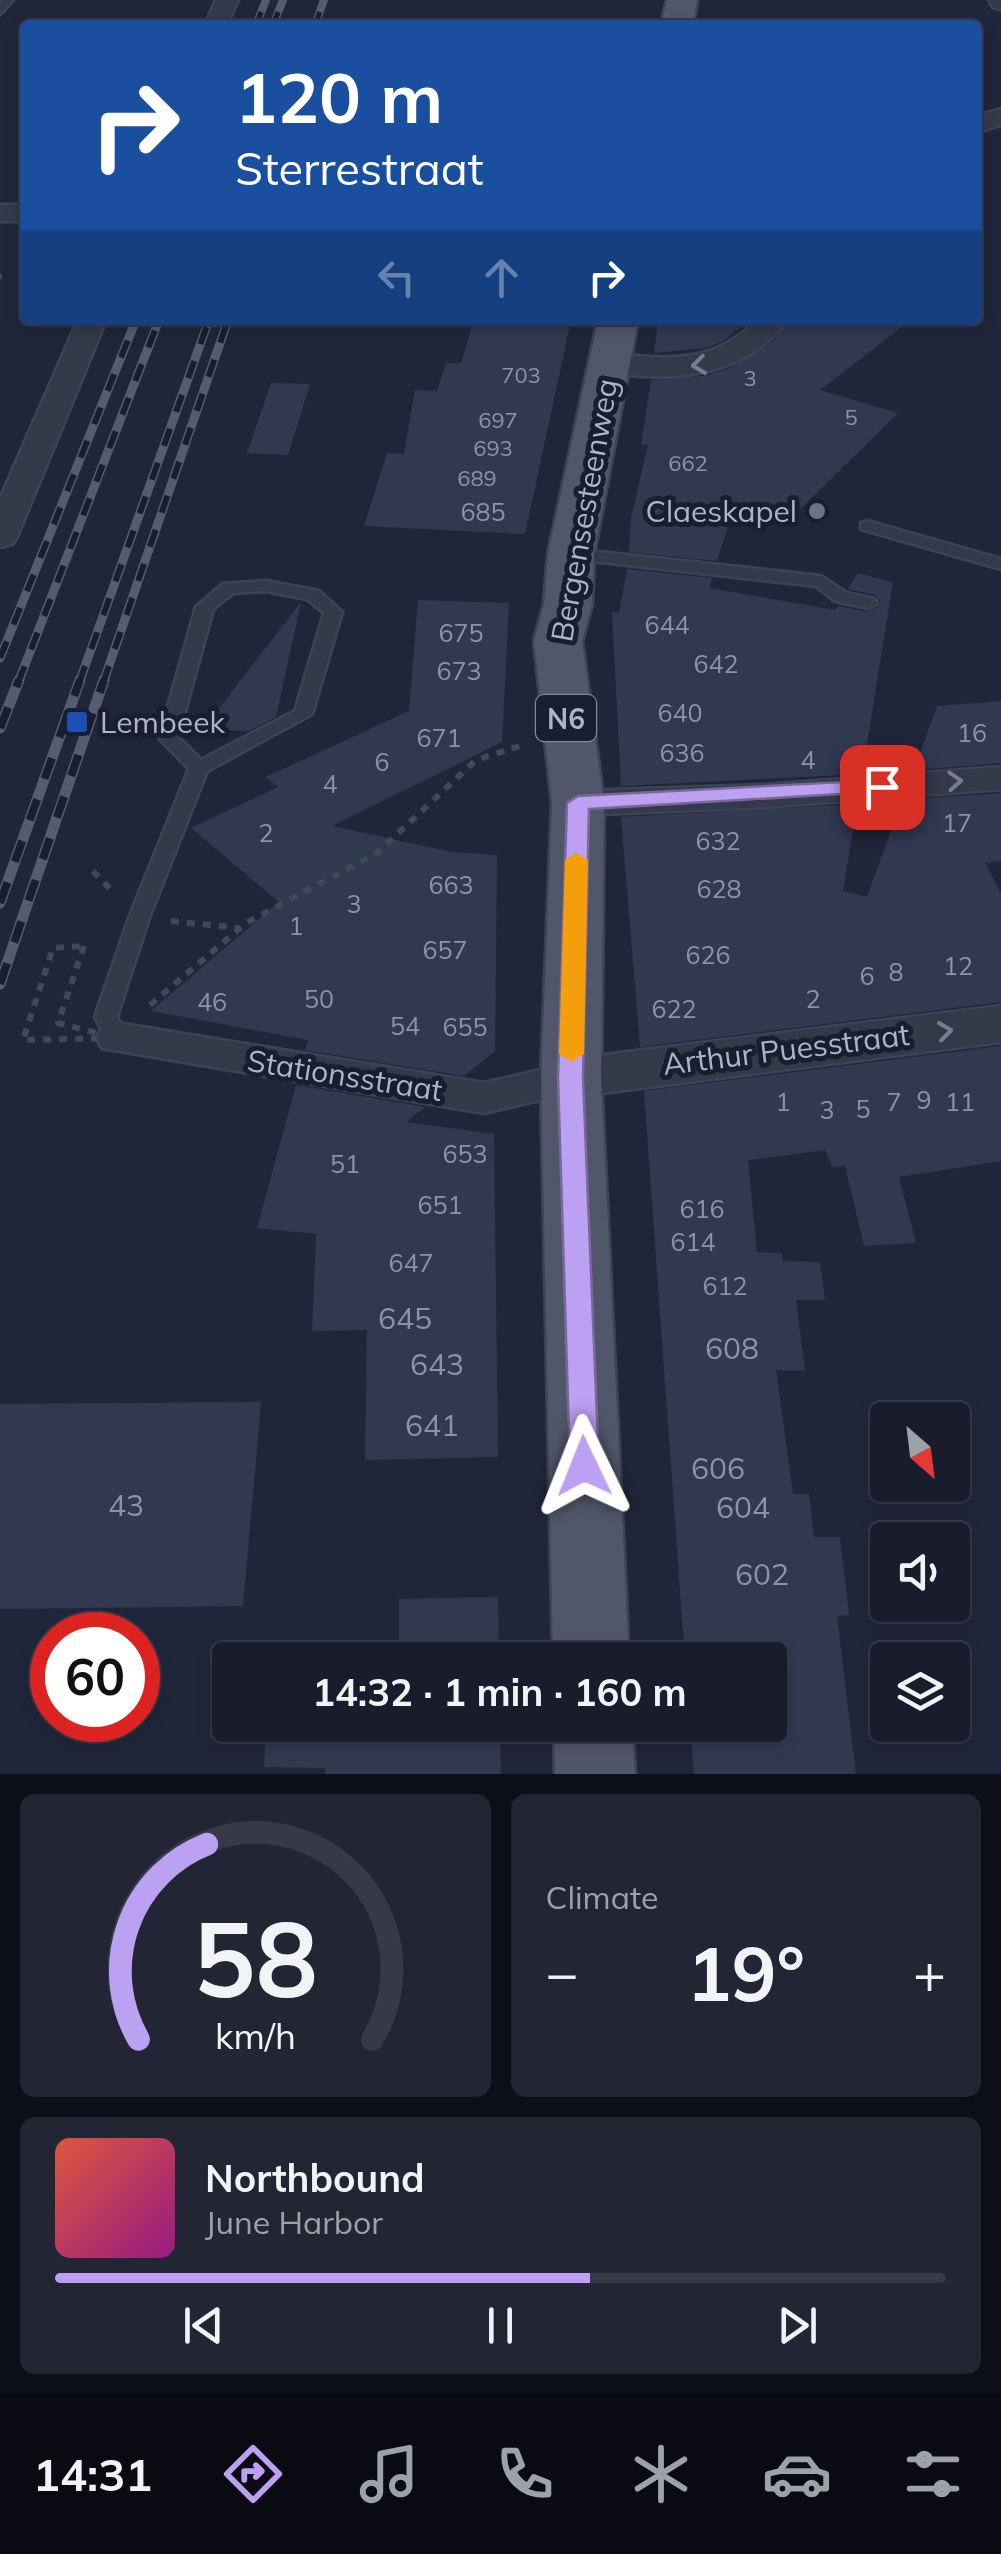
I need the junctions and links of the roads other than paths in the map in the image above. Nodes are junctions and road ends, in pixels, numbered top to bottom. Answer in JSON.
{"nodes":[{"id":1,"x":7,"y":0,"type":"edge"},
{"id":2,"x":0,"y":11,"type":"edge"},
{"id":3,"x":90,"y":325,"type":"edge"},
{"id":4,"x":769,"y":325,"type":"edge"},
{"id":5,"x":613,"y":342,"type":"edge"},
{"id":6,"x":867,"y":526,"type":"dead end"},
{"id":7,"x":0,"y":536,"type":"edge"},
{"id":8,"x":571,"y":554,"type":"junction"},
{"id":9,"x":1001,"y":564,"type":"edge"},
{"id":10,"x":868,"y":603,"type":"dead end"},
{"id":11,"x":199,"y":768,"type":"junction"},
{"id":12,"x":1001,"y":778,"type":"edge"},
{"id":13,"x":578,"y":803,"type":"junction"},
{"id":14,"x":1001,"y":1024,"type":"edge"},
{"id":15,"x":130,"y":1025,"type":"joint"},
{"id":16,"x":571,"y":1078,"type":"junction"},
{"id":17,"x":590,"y":1642,"type":"edge"},
{"id":18,"x":594,"y":1742,"type":"edge"},
{"id":19,"x":595,"y":1774,"type":"edge"}],
"edges":[{"from":1,"to":2,"type":"lane"},
{"from":3,"to":7,"type":"street"},
{"from":4,"to":5,"type":"street","one_way":true},
{"from":5,"to":8,"type":"main road","name":"Bergensesteenweg","number":"N6"},
{"from":6,"to":9,"type":"lane"},
{"from":8,"to":10,"type":"lane"},
{"from":8,"to":13,"type":"main road","name":"Bergensesteenweg","number":"N6"},
{"from":11,"to":11,"type":"lane"},
{"from":11,"to":15,"type":"lane"},
{"from":13,"to":12,"type":"street","one_way":true},
{"from":13,"to":16,"type":"main road","name":"Bergensesteenweg","number":"N6"},
{"from":16,"to":14,"type":"street","name":"Arthur Puesstraat","one_way":true},
{"from":15,"to":16,"type":"street","name":"Stationsstraat"},
{"from":16,"to":17,"type":"main road","name":"Bergensesteenweg","number":"N6"},
{"from":18,"to":19,"type":"main road"}]}
